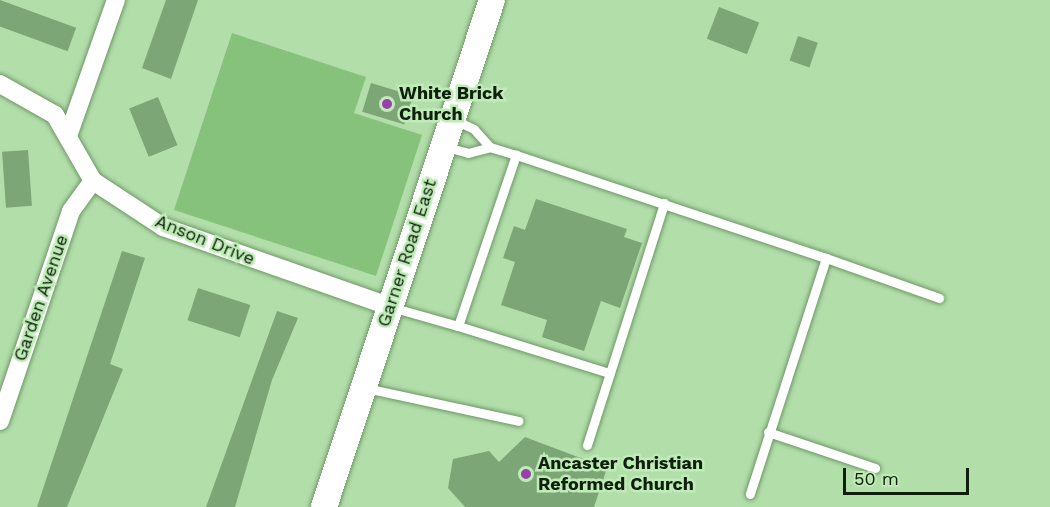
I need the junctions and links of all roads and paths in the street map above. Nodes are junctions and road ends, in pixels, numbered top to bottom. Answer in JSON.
{"nodes":[{"id":1,"x":116,"y":0,"type":"edge"},
{"id":2,"x":492,"y":0,"type":"edge"},
{"id":3,"x":0,"y":84,"type":"edge"},
{"id":4,"x":451,"y":118,"type":"junction"},
{"id":5,"x":68,"y":136,"type":"junction"},
{"id":6,"x":442,"y":146,"type":"junction"},
{"id":7,"x":490,"y":147,"type":"junction"},
{"id":8,"x":516,"y":155,"type":"junction"},
{"id":9,"x":93,"y":181,"type":"junction"},
{"id":10,"x":664,"y":203,"type":"junction"},
{"id":11,"x":826,"y":258,"type":"junction"},
{"id":12,"x":939,"y":298,"type":"dead end"},
{"id":13,"x":389,"y":306,"type":"junction"},
{"id":14,"x":458,"y":326,"type":"junction"},
{"id":15,"x":609,"y":373,"type":"junction"},
{"id":16,"x":364,"y":388,"type":"junction"},
{"id":17,"x":0,"y":421,"type":"edge"},
{"id":18,"x":518,"y":421,"type":"dead end"},
{"id":19,"x":768,"y":432,"type":"junction"},
{"id":20,"x":587,"y":445,"type":"dead end"},
{"id":21,"x":875,"y":468,"type":"dead end"},
{"id":22,"x":750,"y":494,"type":"dead end"},
{"id":23,"x":324,"y":507,"type":"edge"}],
"edges":[{"from":1,"to":5,"type":"street"},
{"from":2,"to":4,"type":"main road","name":"Garner Road East"},
{"from":3,"to":5,"type":"street","name":"Anson Drive"},
{"from":4,"to":6,"type":"main road","name":"Garner Road East"},
{"from":4,"to":7,"type":"lane"},
{"from":5,"to":9,"type":"street","name":"Anson Drive"},
{"from":6,"to":7,"type":"lane"},
{"from":6,"to":13,"type":"main road","name":"Garner Road East"},
{"from":7,"to":8,"type":"lane"},
{"from":8,"to":10,"type":"lane"},
{"from":8,"to":14,"type":"lane"},
{"from":9,"to":13,"type":"street","name":"Anson Drive"},
{"from":9,"to":17,"type":"street","name":"Garden Avenue"},
{"from":10,"to":11,"type":"lane"},
{"from":10,"to":15,"type":"lane"},
{"from":11,"to":12,"type":"lane"},
{"from":11,"to":19,"type":"lane"},
{"from":13,"to":14,"type":"lane"},
{"from":13,"to":16,"type":"main road","name":"Garner Road East"},
{"from":14,"to":15,"type":"lane"},
{"from":15,"to":20,"type":"lane"},
{"from":16,"to":18,"type":"lane"},
{"from":16,"to":23,"type":"main road","name":"Garner Road East"},
{"from":19,"to":21,"type":"lane"},
{"from":19,"to":22,"type":"lane"}]}
